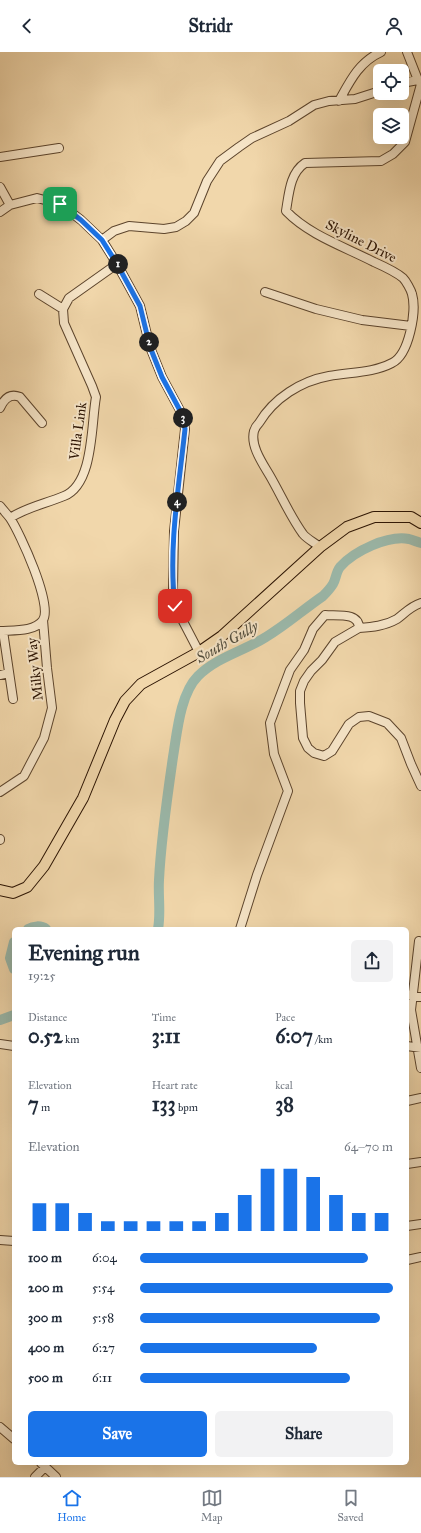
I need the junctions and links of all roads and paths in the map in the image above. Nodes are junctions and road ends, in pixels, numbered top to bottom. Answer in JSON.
{"nodes":[{"id":1,"x":381,"y":52,"type":"edge"},
{"id":2,"x":407,"y":52,"type":"edge"},
{"id":3,"x":420,"y":82,"type":"edge"},
{"id":4,"x":409,"y":83,"type":"edge"},
{"id":5,"x":373,"y":93,"type":"edge"},
{"id":6,"x":339,"y":101,"type":"junction"},
{"id":7,"x":59,"y":148,"type":"dead end"},
{"id":8,"x":0,"y":157,"type":"edge"},
{"id":9,"x":0,"y":187,"type":"edge"},
{"id":10,"x":10,"y":205,"type":"junction"},
{"id":11,"x":0,"y":212,"type":"edge"},
{"id":12,"x":102,"y":240,"type":"junction"},
{"id":13,"x":117,"y":264,"type":"junction"},
{"id":14,"x":265,"y":292,"type":"dead end"},
{"id":15,"x":39,"y":294,"type":"dead end"},
{"id":16,"x":62,"y":309,"type":"junction"},
{"id":17,"x":417,"y":314,"type":"edge"},
{"id":18,"x":411,"y":326,"type":"junction"},
{"id":19,"x":0,"y":408,"type":"edge"},
{"id":20,"x":42,"y":422,"type":"dead end"},
{"id":21,"x":0,"y":506,"type":"edge"},
{"id":22,"x":10,"y":518,"type":"junction"},
{"id":23,"x":421,"y":522,"type":"edge"},
{"id":24,"x":320,"y":547,"type":"junction"},
{"id":25,"x":421,"y":603,"type":"edge"},
{"id":26,"x":43,"y":620,"type":"junction"},
{"id":27,"x":359,"y":628,"type":"junction"},
{"id":28,"x":2,"y":631,"type":"edge"},
{"id":29,"x":199,"y":652,"type":"junction"},
{"id":30,"x":9,"y":673,"type":"junction"},
{"id":31,"x":0,"y":675,"type":"edge"},
{"id":32,"x":13,"y":699,"type":"dead end"},
{"id":33,"x":421,"y":786,"type":"edge"},
{"id":34,"x":0,"y":792,"type":"edge"},
{"id":35,"x":0,"y":890,"type":"edge"},
{"id":36,"x":241,"y":927,"type":"edge"},
{"id":37,"x":418,"y":941,"type":"dead end"},
{"id":38,"x":414,"y":996,"type":"edge"},
{"id":39,"x":0,"y":1044,"type":"edge"},
{"id":40,"x":12,"y":1046,"type":"edge"},
{"id":41,"x":409,"y":1046,"type":"edge"},
{"id":42,"x":419,"y":1048,"type":"edge"},
{"id":43,"x":421,"y":1068,"type":"edge"},
{"id":44,"x":421,"y":1098,"type":"edge"},
{"id":45,"x":409,"y":1101,"type":"edge"},
{"id":46,"x":421,"y":1162,"type":"edge"},
{"id":47,"x":409,"y":1164,"type":"edge"},
{"id":48,"x":421,"y":1224,"type":"edge"},
{"id":49,"x":409,"y":1226,"type":"edge"},
{"id":50,"x":0,"y":1240,"type":"edge"},
{"id":51,"x":12,"y":1240,"type":"edge"},
{"id":52,"x":421,"y":1257,"type":"edge"},
{"id":53,"x":409,"y":1260,"type":"edge"},
{"id":54,"x":0,"y":1426,"type":"edge"},
{"id":55,"x":12,"y":1437,"type":"edge"},
{"id":56,"x":43,"y":1465,"type":"edge"},
{"id":57,"x":34,"y":1477,"type":"edge"},
{"id":58,"x":56,"y":1477,"type":"edge"}],
"edges":[{"from":1,"to":6,"type":"street"},
{"from":2,"to":3,"type":"street"},
{"from":3,"to":4,"type":"street"},
{"from":3,"to":17,"type":"street","name":"Skyline Drive"},
{"from":5,"to":6,"type":"street"},
{"from":6,"to":12,"type":"street"},
{"from":7,"to":8,"type":"street"},
{"from":9,"to":10,"type":"street"},
{"from":10,"to":11,"type":"street"},
{"from":10,"to":12,"type":"street"},
{"from":12,"to":13,"type":"street"},
{"from":13,"to":16,"type":"street"},
{"from":13,"to":29,"type":"street"},
{"from":14,"to":18,"type":"street"},
{"from":15,"to":16,"type":"street"},
{"from":16,"to":22,"type":"street","name":"Villa Link"},
{"from":17,"to":18,"type":"street","name":"Skyline Drive"},
{"from":18,"to":24,"type":"street","name":"Skyline Drive"},
{"from":19,"to":20,"type":"street"},
{"from":21,"to":22,"type":"street","name":"Milky Way"},
{"from":22,"to":26,"type":"street","name":"Milky Way"},
{"from":23,"to":24,"type":"main road"},
{"from":24,"to":29,"type":"main road"},
{"from":25,"to":27,"type":"street"},
{"from":26,"to":28,"type":"street","name":"Milky Way"},
{"from":26,"to":34,"type":"street","name":"Milky Way"},
{"from":27,"to":33,"type":"street"},
{"from":27,"to":36,"type":"street"},
{"from":28,"to":30,"type":"street"},
{"from":29,"to":35,"type":"main road"},
{"from":30,"to":31,"type":"street"},
{"from":30,"to":32,"type":"street"},
{"from":37,"to":38,"type":"street"},
{"from":38,"to":42,"type":"street"},
{"from":39,"to":40,"type":"street"},
{"from":41,"to":42,"type":"street"},
{"from":42,"to":43,"type":"street"},
{"from":44,"to":45,"type":"street"},
{"from":46,"to":47,"type":"street"},
{"from":48,"to":49,"type":"street"},
{"from":50,"to":51,"type":"street"},
{"from":52,"to":53,"type":"street"},
{"from":54,"to":55,"type":"street"},
{"from":56,"to":57,"type":"street"},
{"from":56,"to":58,"type":"street"}]}
